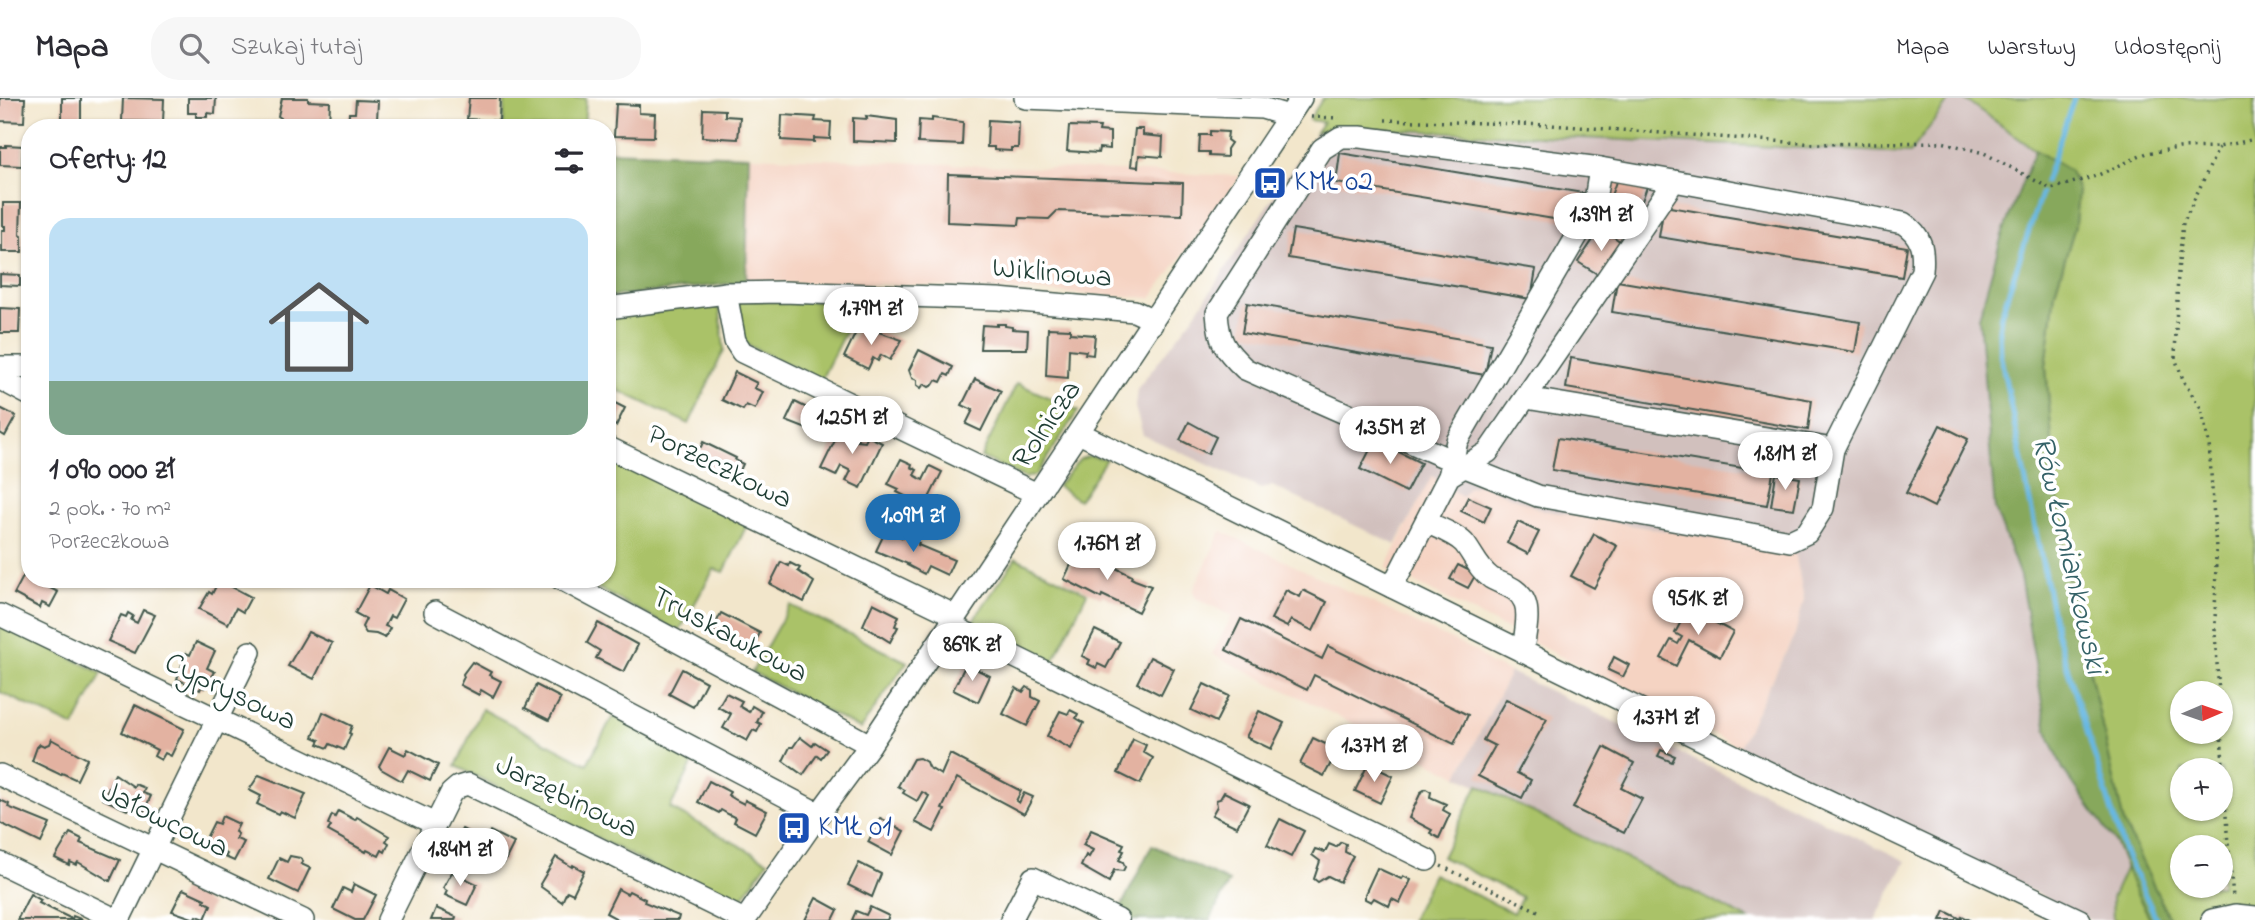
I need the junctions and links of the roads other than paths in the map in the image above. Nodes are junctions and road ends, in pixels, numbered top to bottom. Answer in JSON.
{"nodes":[{"id":1,"x":1025,"y":98,"type":"edge"},
{"id":2,"x":1295,"y":107,"type":"edge"},
{"id":3,"x":1600,"y":168,"type":"junction"},
{"id":4,"x":1674,"y":181,"type":"junction"},
{"id":5,"x":726,"y":293,"type":"junction"},
{"id":6,"x":616,"y":307,"type":"edge"},
{"id":7,"x":1152,"y":324,"type":"junction"},
{"id":8,"x":0,"y":367,"type":"edge"},
{"id":9,"x":21,"y":368,"type":"edge"},
{"id":10,"x":0,"y":379,"type":"edge"},
{"id":11,"x":21,"y":390,"type":"edge"},
{"id":12,"x":1526,"y":398,"type":"junction"},
{"id":13,"x":1079,"y":433,"type":"junction"},
{"id":14,"x":1833,"y":449,"type":"junction"},
{"id":15,"x":616,"y":452,"type":"edge"},
{"id":16,"x":1455,"y":468,"type":"junction"},
{"id":17,"x":1037,"y":494,"type":"junction"},
{"id":18,"x":1426,"y":522,"type":"junction"},
{"id":19,"x":1392,"y":587,"type":"junction"},
{"id":20,"x":578,"y":588,"type":"edge"},
{"id":21,"x":435,"y":612,"type":"dead end"},
{"id":22,"x":0,"y":615,"type":"edge"},
{"id":23,"x":953,"y":620,"type":"junction"},
{"id":24,"x":250,"y":652,"type":"dead end"},
{"id":25,"x":1523,"y":652,"type":"junction"},
{"id":26,"x":217,"y":720,"type":"junction"},
{"id":27,"x":870,"y":745,"type":"junction"},
{"id":28,"x":0,"y":775,"type":"edge"},
{"id":29,"x":818,"y":814,"type":"junction"},
{"id":30,"x":435,"y":824,"type":"junction"},
{"id":31,"x":152,"y":849,"type":"junction"},
{"id":32,"x":1427,"y":860,"type":"road end"},
{"id":33,"x":0,"y":863,"type":"edge"},
{"id":34,"x":2245,"y":916,"type":"edge"},
{"id":35,"x":118,"y":920,"type":"edge"},
{"id":36,"x":303,"y":920,"type":"edge"},
{"id":37,"x":388,"y":920,"type":"edge"},
{"id":38,"x":745,"y":920,"type":"edge"},
{"id":39,"x":1011,"y":920,"type":"edge"},
{"id":40,"x":1118,"y":920,"type":"edge"},
{"id":41,"x":2080,"y":920,"type":"edge"},
{"id":42,"x":2212,"y":920,"type":"edge"}],
"edges":[{"from":1,"to":2,"type":"street"},
{"from":2,"to":7,"type":"street","name":"Rolnicza"},
{"from":3,"to":4,"type":"street"},
{"from":3,"to":16,"type":"street"},
{"from":3,"to":16,"type":"street"},
{"from":4,"to":12,"type":"street"},
{"from":4,"to":14,"type":"street"},
{"from":5,"to":6,"type":"street","name":"Wiklinowa"},
{"from":5,"to":7,"type":"street","name":"Wiklinowa"},
{"from":5,"to":17,"type":"street"},
{"from":7,"to":13,"type":"street","name":"Rolnicza"},
{"from":8,"to":9,"type":"street"},
{"from":10,"to":11,"type":"street"},
{"from":12,"to":14,"type":"street"},
{"from":12,"to":16,"type":"street"},
{"from":13,"to":17,"type":"street","name":"Rolnicza"},
{"from":13,"to":19,"type":"street"},
{"from":14,"to":16,"type":"street"},
{"from":15,"to":23,"type":"street","name":"Porzeczkowa"},
{"from":16,"to":18,"type":"street"},
{"from":17,"to":23,"type":"street","name":"Rolnicza"},
{"from":18,"to":19,"type":"street"},
{"from":18,"to":25,"type":"street"},
{"from":19,"to":25,"type":"street"},
{"from":20,"to":27,"type":"street","name":"Truskawkowa"},
{"from":21,"to":29,"type":"street"},
{"from":22,"to":26,"type":"street","name":"Cyprysowa"},
{"from":23,"to":27,"type":"street","name":"Rolnicza"},
{"from":23,"to":32,"type":"street","name":"Porzeczkowa"},
{"from":24,"to":26,"type":"street"},
{"from":25,"to":41,"type":"street"},
{"from":26,"to":30,"type":"street","name":"Cyprysowa"},
{"from":26,"to":31,"type":"street"},
{"from":27,"to":29,"type":"street","name":"Rolnicza"},
{"from":28,"to":31,"type":"street","name":"Jałowcowa"},
{"from":29,"to":38,"type":"street","name":"Rolnicza"},
{"from":30,"to":37,"type":"street","name":"Jarzębinowa"},
{"from":30,"to":38,"type":"street","name":"Jarzębinowa"},
{"from":31,"to":35,"type":"street"},
{"from":31,"to":36,"type":"street","name":"Jałowcowa"},
{"from":33,"to":35,"type":"street"},
{"from":34,"to":42,"type":"street"},
{"from":39,"to":40,"type":"street"}]}
